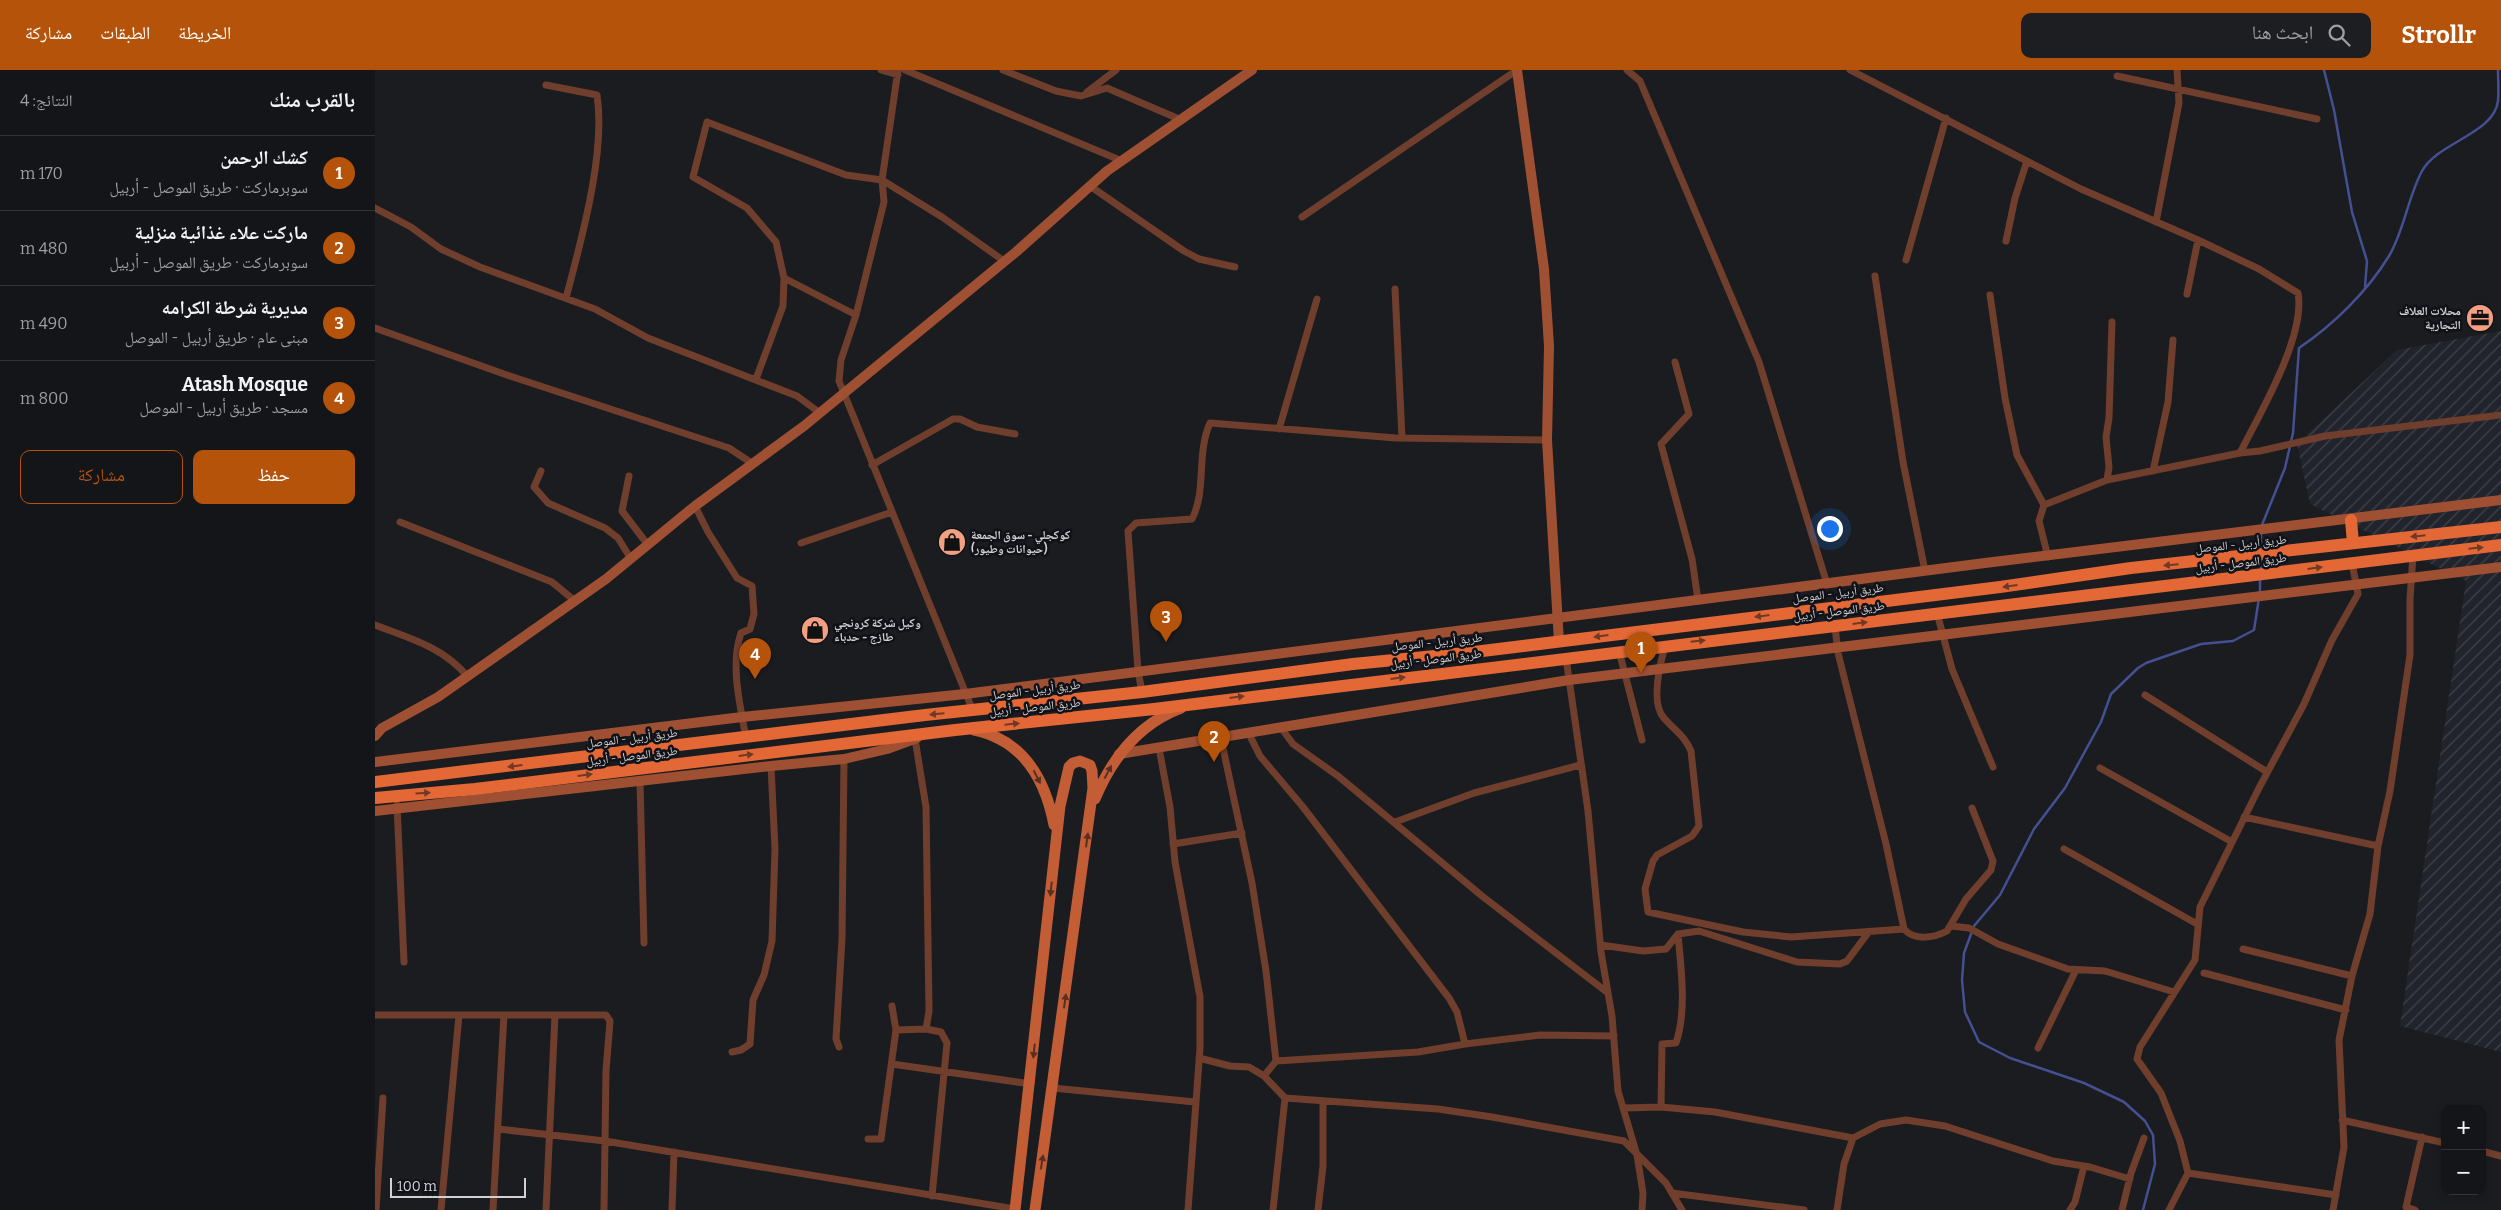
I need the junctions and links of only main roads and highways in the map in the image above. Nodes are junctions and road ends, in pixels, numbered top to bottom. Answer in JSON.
{"nodes":[{"id":1,"x":1252,"y":70,"type":"edge"},
{"id":2,"x":1517,"y":70,"type":"edge"},
{"id":3,"x":2501,"y":500,"type":"edge"},
{"id":4,"x":2351,"y":520,"type":"junction"},
{"id":5,"x":2501,"y":527,"type":"edge"},
{"id":6,"x":2353,"y":544,"type":"junction"},
{"id":7,"x":2501,"y":545,"type":"edge"},
{"id":8,"x":2501,"y":567,"type":"edge"},
{"id":9,"x":1557,"y":619,"type":"junction"},
{"id":10,"x":1559,"y":642,"type":"junction"},
{"id":11,"x":1203,"y":701,"type":"junction"},
{"id":12,"x":955,"y":730,"type":"junction"},
{"id":13,"x":932,"y":733,"type":"junction"},
{"id":14,"x":375,"y":736,"type":"edge"},
{"id":15,"x":1119,"y":754,"type":"junction"},
{"id":16,"x":375,"y":762,"type":"edge"},
{"id":17,"x":470,"y":771,"type":"junction"},
{"id":18,"x":375,"y":782,"type":"edge"},
{"id":19,"x":475,"y":789,"type":"junction"},
{"id":20,"x":375,"y":798,"type":"edge"},
{"id":21,"x":396,"y":802,"type":"junction"},
{"id":22,"x":375,"y":811,"type":"edge"},
{"id":23,"x":1090,"y":817,"type":"junction"},
{"id":24,"x":1056,"y":840,"type":"junction"},
{"id":25,"x":1015,"y":1210,"type":"edge"},
{"id":26,"x":1035,"y":1210,"type":"edge"}],
"edges":[{"from":1,"to":14,"type":"main road"},
{"from":2,"to":9,"type":"main road"},
{"from":3,"to":4,"type":"main road"},
{"from":4,"to":6,"type":"highway"},
{"from":4,"to":9,"type":"main road"},
{"from":5,"to":6,"type":"highway","name":"طريق أربيل - الموصل","one_way":true},
{"from":6,"to":10,"type":"highway","name":"طريق أربيل - الموصل","one_way":true},
{"from":11,"to":7,"type":"highway","name":"طريق الموصل - أربيل","one_way":true},
{"from":8,"to":15,"type":"main road"},
{"from":9,"to":10,"type":"main road"},
{"from":9,"to":16,"type":"main road"},
{"from":10,"to":17,"type":"highway","name":"طريق أربيل - الموصل","one_way":true},
{"from":12,"to":11,"type":"highway","name":"طريق الموصل - أربيل","one_way":true},
{"from":11,"to":15,"type":"main road"},
{"from":12,"to":13,"type":"highway","name":"طريق الموصل - أربيل"},
{"from":12,"to":24,"type":"main road","one_way":true},
{"from":19,"to":13,"type":"highway","name":"طريق الموصل - أربيل","one_way":true},
{"from":13,"to":21,"type":"main road"},
{"from":23,"to":15,"type":"main road","one_way":true},
{"from":17,"to":18,"type":"highway","name":"طريق أربيل - الموصل"},
{"from":17,"to":19,"type":"highway"},
{"from":21,"to":19,"type":"highway","name":"طريق الموصل - أربيل","one_way":true},
{"from":20,"to":21,"type":"highway","name":"طريق الموصل - أربيل"},
{"from":21,"to":22,"type":"main road"},
{"from":23,"to":24,"type":"main road"},
{"from":26,"to":23,"type":"main road","one_way":true},
{"from":24,"to":25,"type":"main road","one_way":true}]}
